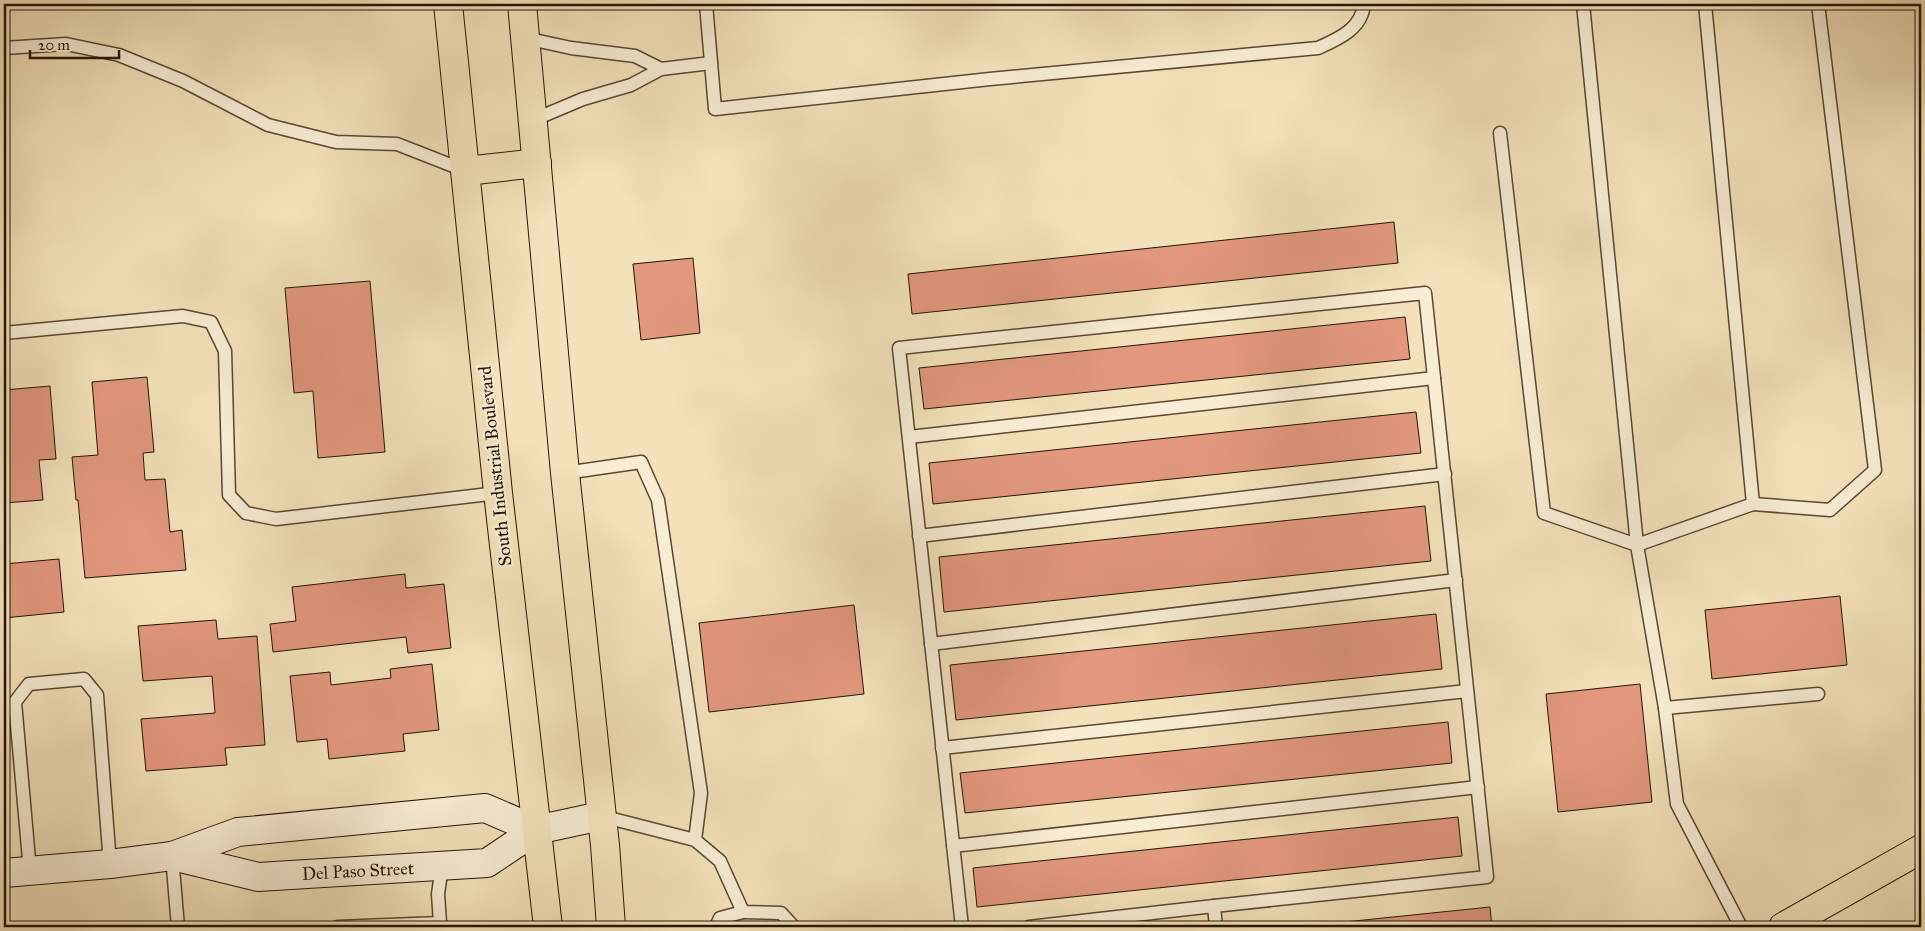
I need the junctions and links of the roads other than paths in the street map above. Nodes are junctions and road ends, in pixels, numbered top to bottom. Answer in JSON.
{"nodes":[{"id":1,"x":448,"y":4,"type":"edge"},
{"id":2,"x":522,"y":4,"type":"edge"},
{"id":3,"x":706,"y":4,"type":"edge"},
{"id":4,"x":1364,"y":4,"type":"edge"},
{"id":5,"x":1582,"y":4,"type":"edge"},
{"id":6,"x":1705,"y":4,"type":"edge"},
{"id":7,"x":1818,"y":4,"type":"edge"},
{"id":8,"x":525,"y":38,"type":"junction"},
{"id":9,"x":4,"y":48,"type":"edge"},
{"id":10,"x":711,"y":63,"type":"junction"},
{"id":11,"x":662,"y":69,"type":"junction"},
{"id":12,"x":533,"y":120,"type":"junction"},
{"id":13,"x":1500,"y":132,"type":"dead end"},
{"id":14,"x":537,"y":163,"type":"junction"},
{"id":15,"x":466,"y":171,"type":"junction"},
{"id":16,"x":4,"y":333,"type":"edge"},
{"id":17,"x":1434,"y":378,"type":"junction"},
{"id":18,"x":909,"y":437,"type":"junction"},
{"id":19,"x":565,"y":473,"type":"junction"},
{"id":20,"x":1444,"y":474,"type":"junction"},
{"id":21,"x":498,"y":493,"type":"junction"},
{"id":22,"x":1753,"y":504,"type":"junction"},
{"id":23,"x":919,"y":536,"type":"junction"},
{"id":24,"x":1637,"y":545,"type":"junction"},
{"id":25,"x":1456,"y":580,"type":"junction"},
{"id":26,"x":931,"y":644,"type":"junction"},
{"id":27,"x":1467,"y":691,"type":"junction"},
{"id":28,"x":1818,"y":694,"type":"dead end"},
{"id":29,"x":1665,"y":708,"type":"junction"},
{"id":30,"x":942,"y":748,"type":"junction"},
{"id":31,"x":1478,"y":787,"type":"junction"},
{"id":32,"x":601,"y":816,"type":"junction"},
{"id":33,"x":536,"y":830,"type":"junction"},
{"id":34,"x":695,"y":840,"type":"junction"},
{"id":35,"x":953,"y":846,"type":"junction"},
{"id":36,"x":1921,"y":849,"type":"edge"},
{"id":37,"x":172,"y":856,"type":"junction"},
{"id":38,"x":110,"y":864,"type":"junction"},
{"id":39,"x":442,"y":866,"type":"junction"},
{"id":40,"x":17,"y":872,"type":"edge"},
{"id":41,"x":1214,"y":906,"type":"junction"},
{"id":42,"x":743,"y":912,"type":"junction"},
{"id":43,"x":440,"y":925,"type":"edge"},
{"id":44,"x":178,"y":927,"type":"edge"},
{"id":45,"x":337,"y":927,"type":"edge"},
{"id":46,"x":548,"y":927,"type":"edge"},
{"id":47,"x":611,"y":927,"type":"edge"},
{"id":48,"x":716,"y":927,"type":"edge"},
{"id":49,"x":794,"y":927,"type":"edge"},
{"id":50,"x":962,"y":927,"type":"edge"},
{"id":51,"x":1029,"y":927,"type":"edge"},
{"id":52,"x":1216,"y":927,"type":"edge"},
{"id":53,"x":1741,"y":927,"type":"edge"},
{"id":54,"x":1783,"y":927,"type":"edge"}],
"edges":[{"from":1,"to":15,"type":"main road","name":"South Industrial Boulevard"},
{"from":2,"to":8,"type":"main road"},
{"from":3,"to":10,"type":"lane"},
{"from":4,"to":10,"type":"lane"},
{"from":5,"to":24,"type":"lane"},
{"from":6,"to":22,"type":"lane"},
{"from":7,"to":22,"type":"lane"},
{"from":8,"to":11,"type":"lane"},
{"from":8,"to":12,"type":"main road"},
{"from":9,"to":15,"type":"lane"},
{"from":10,"to":11,"type":"lane"},
{"from":11,"to":12,"type":"lane"},
{"from":12,"to":14,"type":"main road"},
{"from":13,"to":24,"type":"lane"},
{"from":14,"to":15,"type":"main road"},
{"from":14,"to":19,"type":"main road"},
{"from":15,"to":21,"type":"main road","name":"South Industrial Boulevard"},
{"from":16,"to":21,"type":"lane"},
{"from":17,"to":18,"type":"lane"},
{"from":17,"to":18,"type":"lane"},
{"from":17,"to":20,"type":"lane"},
{"from":18,"to":23,"type":"lane"},
{"from":19,"to":32,"type":"main road"},
{"from":19,"to":34,"type":"lane"},
{"from":20,"to":23,"type":"lane"},
{"from":20,"to":25,"type":"lane"},
{"from":21,"to":33,"type":"main road","name":"South Industrial Boulevard"},
{"from":22,"to":24,"type":"lane"},
{"from":23,"to":26,"type":"lane"},
{"from":24,"to":29,"type":"lane"},
{"from":25,"to":26,"type":"lane"},
{"from":25,"to":27,"type":"lane"},
{"from":26,"to":30,"type":"lane"},
{"from":27,"to":30,"type":"lane"},
{"from":27,"to":31,"type":"lane"},
{"from":28,"to":29,"type":"lane"},
{"from":29,"to":53,"type":"lane"},
{"from":30,"to":35,"type":"lane"},
{"from":31,"to":35,"type":"lane"},
{"from":31,"to":41,"type":"lane"},
{"from":32,"to":33,"type":"street","name":"Del Paso Street"},
{"from":32,"to":34,"type":"lane"},
{"from":32,"to":47,"type":"main road"},
{"from":33,"to":37,"type":"street","name":"Del Paso Street"},
{"from":33,"to":39,"type":"street","name":"Del Paso Street"},
{"from":33,"to":46,"type":"main road","name":"South Industrial Boulevard"},
{"from":34,"to":42,"type":"lane"},
{"from":35,"to":50,"type":"lane"},
{"from":36,"to":54,"type":"main road"},
{"from":37,"to":38,"type":"street","name":"Del Paso Street"},
{"from":37,"to":39,"type":"street","name":"Del Paso Street"},
{"from":37,"to":44,"type":"lane"},
{"from":38,"to":40,"type":"street","name":"Del Paso Street"},
{"from":38,"to":40,"type":"lane"},
{"from":39,"to":43,"type":"lane"},
{"from":41,"to":51,"type":"lane"},
{"from":41,"to":52,"type":"lane"},
{"from":42,"to":48,"type":"lane"},
{"from":42,"to":49,"type":"lane"},
{"from":43,"to":45,"type":"lane"}]}
